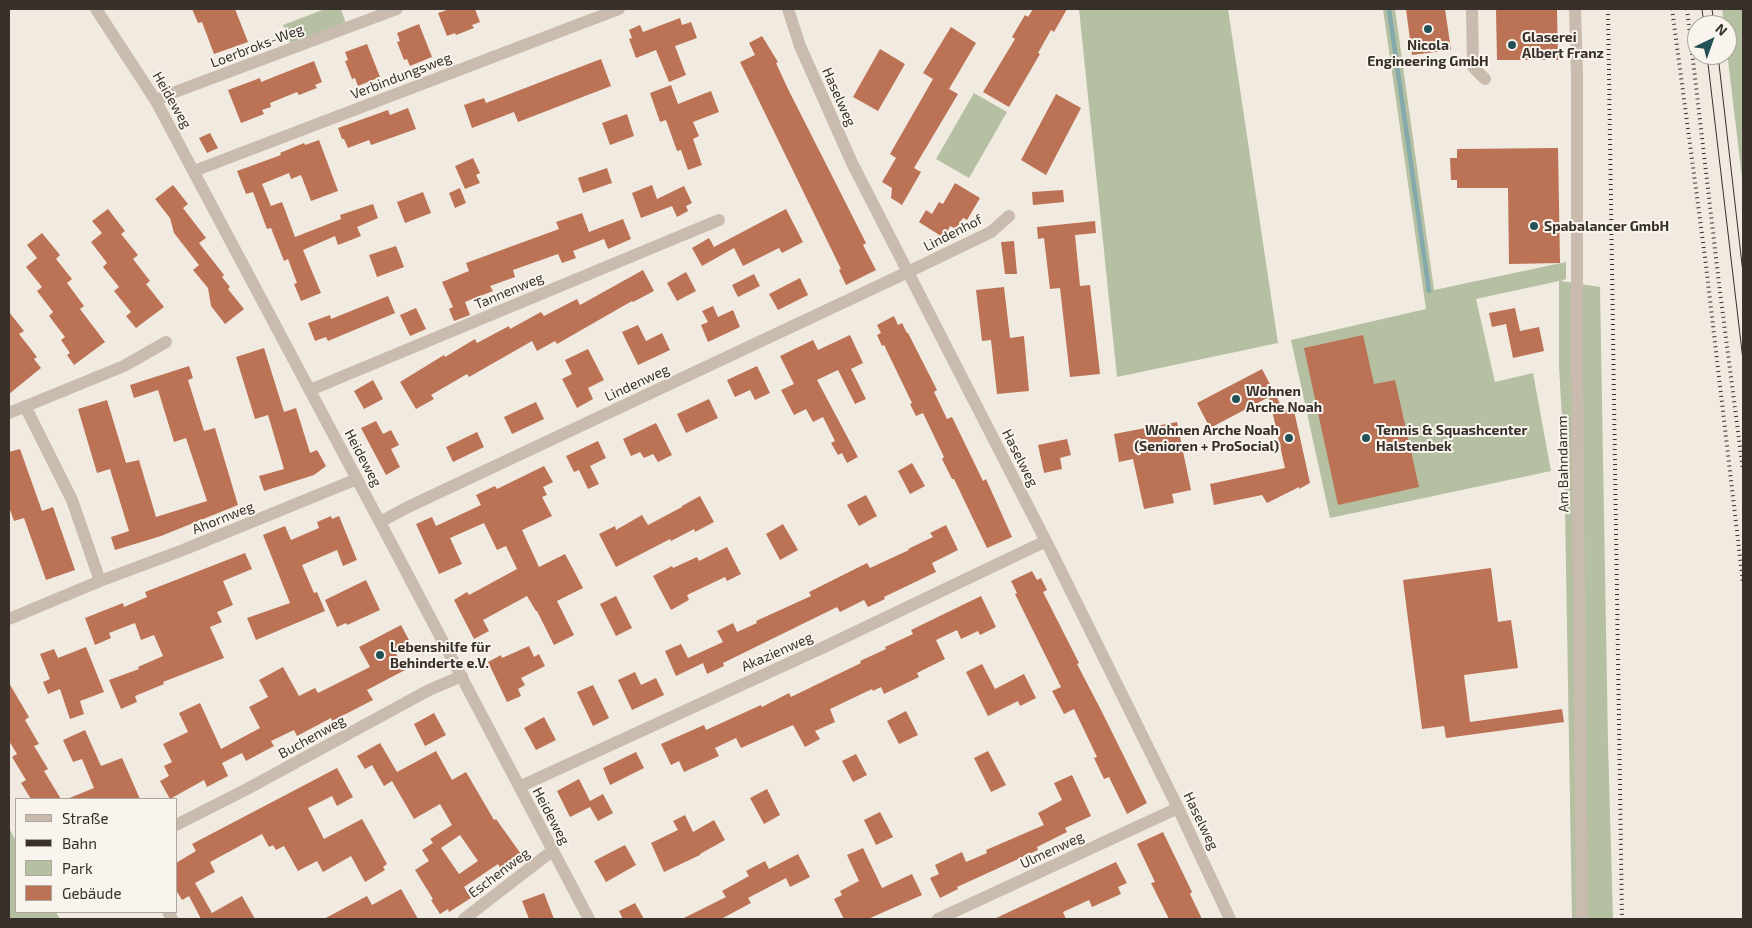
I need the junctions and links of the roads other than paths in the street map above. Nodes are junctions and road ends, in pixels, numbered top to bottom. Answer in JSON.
{"nodes":[{"id":1,"x":397,"y":9,"type":"edge"},
{"id":2,"x":619,"y":9,"type":"edge"},
{"id":3,"x":788,"y":9,"type":"edge"},
{"id":4,"x":1472,"y":9,"type":"edge"},
{"id":5,"x":1575,"y":9,"type":"edge"},
{"id":6,"x":99,"y":11,"type":"edge"},
{"id":7,"x":1485,"y":79,"type":"dead end"},
{"id":8,"x":156,"y":101,"type":"junction"},
{"id":9,"x":194,"y":171,"type":"junction"},
{"id":10,"x":1009,"y":216,"type":"dead end"},
{"id":11,"x":719,"y":220,"type":"dead end"},
{"id":12,"x":908,"y":272,"type":"junction"},
{"id":13,"x":166,"y":342,"type":"dead end"},
{"id":14,"x":310,"y":390,"type":"junction"},
{"id":15,"x":25,"y":406,"type":"junction"},
{"id":16,"x":9,"y":413,"type":"edge"},
{"id":17,"x":357,"y":479,"type":"junction"},
{"id":18,"x":380,"y":522,"type":"junction"},
{"id":19,"x":1046,"y":541,"type":"junction"},
{"id":20,"x":100,"y":581,"type":"junction"},
{"id":21,"x":9,"y":619,"type":"edge"},
{"id":22,"x":462,"y":676,"type":"junction"},
{"id":23,"x":519,"y":787,"type":"junction"},
{"id":24,"x":1178,"y":808,"type":"junction"},
{"id":25,"x":178,"y":824,"type":"edge"},
{"id":26,"x":552,"y":851,"type":"junction"},
{"id":27,"x":464,"y":919,"type":"edge"},
{"id":28,"x":588,"y":919,"type":"edge"},
{"id":29,"x":938,"y":919,"type":"edge"},
{"id":30,"x":1230,"y":919,"type":"edge"},
{"id":31,"x":1582,"y":919,"type":"edge"}],
"edges":[{"from":1,"to":8,"type":"street","name":"Loerbroks-Weg"},
{"from":2,"to":9,"type":"street","name":"Verbindungsweg"},
{"from":3,"to":12,"type":"street","name":"Haselweg"},
{"from":4,"to":7,"type":"street"},
{"from":5,"to":31,"type":"street","name":"Am Bahndamm"},
{"from":6,"to":8,"type":"street","name":"Heideweg"},
{"from":8,"to":9,"type":"street","name":"Heideweg"},
{"from":9,"to":14,"type":"street","name":"Heideweg"},
{"from":10,"to":12,"type":"street","name":"Lindenhof"},
{"from":11,"to":14,"type":"street","name":"Tannenweg"},
{"from":12,"to":18,"type":"street","name":"Lindenweg"},
{"from":12,"to":19,"type":"street","name":"Haselweg"},
{"from":13,"to":15,"type":"street"},
{"from":14,"to":17,"type":"street","name":"Heideweg"},
{"from":15,"to":16,"type":"street"},
{"from":15,"to":20,"type":"street"},
{"from":17,"to":18,"type":"street","name":"Heideweg"},
{"from":17,"to":20,"type":"street","name":"Ahornweg"},
{"from":18,"to":22,"type":"street","name":"Heideweg"},
{"from":19,"to":23,"type":"street","name":"Akazienweg"},
{"from":19,"to":24,"type":"street","name":"Haselweg"},
{"from":20,"to":21,"type":"street","name":"Ahornweg"},
{"from":22,"to":23,"type":"street","name":"Heideweg"},
{"from":22,"to":25,"type":"street","name":"Buchenweg"},
{"from":23,"to":26,"type":"street","name":"Heideweg"},
{"from":24,"to":29,"type":"street","name":"Ulmenweg"},
{"from":24,"to":30,"type":"street","name":"Haselweg"},
{"from":26,"to":27,"type":"street","name":"Eschenweg"},
{"from":26,"to":28,"type":"street","name":"Heideweg"}]}
